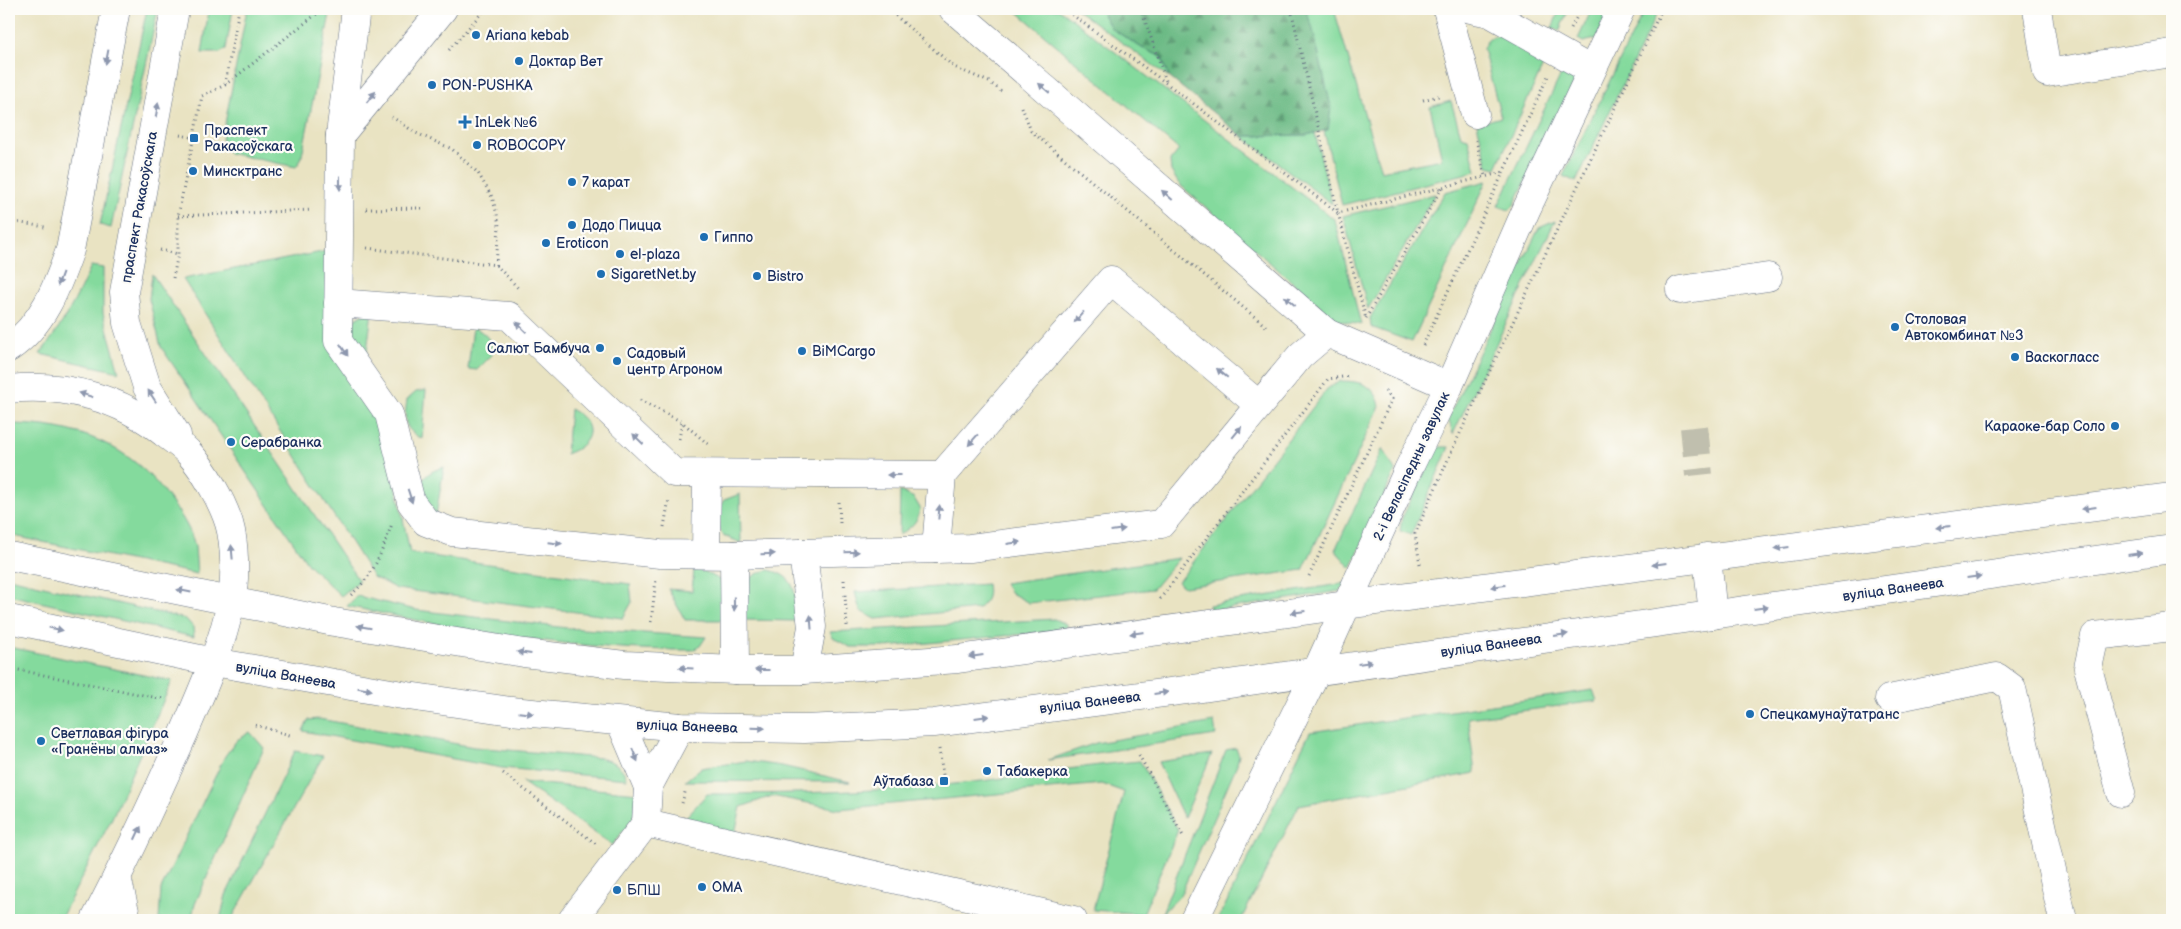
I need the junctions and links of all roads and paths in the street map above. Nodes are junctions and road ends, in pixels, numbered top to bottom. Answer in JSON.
{"nodes":[{"id":1,"x":116,"y":9,"type":"edge"},
{"id":2,"x":175,"y":9,"type":"edge"},
{"id":3,"x":238,"y":9,"type":"edge"},
{"id":4,"x":323,"y":9,"type":"edge"},
{"id":5,"x":356,"y":9,"type":"edge"},
{"id":6,"x":443,"y":9,"type":"edge"},
{"id":7,"x":888,"y":9,"type":"edge"},
{"id":8,"x":953,"y":9,"type":"edge"},
{"id":9,"x":1064,"y":9,"type":"edge"},
{"id":10,"x":1141,"y":9,"type":"edge"},
{"id":11,"x":1291,"y":9,"type":"edge"},
{"id":12,"x":1447,"y":9,"type":"edge"},
{"id":13,"x":1471,"y":9,"type":"edge"},
{"id":14,"x":1580,"y":9,"type":"edge"},
{"id":15,"x":1621,"y":9,"type":"edge"},
{"id":16,"x":1662,"y":9,"type":"edge"},
{"id":17,"x":2037,"y":9,"type":"edge"},
{"id":18,"x":1560,"y":50,"type":"junction"},
{"id":19,"x":2172,"y":53,"type":"edge"},
{"id":20,"x":1591,"y":70,"type":"junction"},
{"id":21,"x":1166,"y":83,"type":"junction"},
{"id":22,"x":225,"y":85,"type":"junction"},
{"id":23,"x":1002,"y":92,"type":"dead end"},
{"id":24,"x":1016,"y":102,"type":"dead end"},
{"id":25,"x":1475,"y":114,"type":"dead end"},
{"id":26,"x":386,"y":124,"type":"dead end"},
{"id":27,"x":340,"y":134,"type":"junction"},
{"id":28,"x":1504,"y":172,"type":"junction"},
{"id":29,"x":1443,"y":186,"type":"junction"},
{"id":30,"x":424,"y":208,"type":"dead end"},
{"id":31,"x":358,"y":209,"type":"dead end"},
{"id":32,"x":317,"y":210,"type":"dead end"},
{"id":33,"x":1338,"y":213,"type":"junction"},
{"id":34,"x":178,"y":216,"type":"junction"},
{"id":35,"x":9,"y":221,"type":"edge"},
{"id":36,"x":53,"y":229,"type":"dead end"},
{"id":37,"x":358,"y":247,"type":"dead end"},
{"id":38,"x":160,"y":250,"type":"dead end"},
{"id":39,"x":178,"y":254,"type":"junction"},
{"id":40,"x":496,"y":265,"type":"junction"},
{"id":41,"x":1768,"y":277,"type":"dead end"},
{"id":42,"x":173,"y":278,"type":"dead end"},
{"id":43,"x":1680,"y":290,"type":"dead end"},
{"id":44,"x":521,"y":292,"type":"dead end"},
{"id":45,"x":338,"y":303,"type":"junction"},
{"id":46,"x":1366,"y":319,"type":"junction"},
{"id":47,"x":1367,"y":324,"type":"dead end"},
{"id":48,"x":1268,"y":328,"type":"dead end"},
{"id":49,"x":1327,"y":333,"type":"junction"},
{"id":50,"x":9,"y":348,"type":"edge"},
{"id":51,"x":1420,"y":351,"type":"dead end"},
{"id":52,"x":1328,"y":379,"type":"dead end"},
{"id":53,"x":1449,"y":386,"type":"junction"},
{"id":54,"x":9,"y":389,"type":"edge"},
{"id":55,"x":634,"y":396,"type":"dead end"},
{"id":56,"x":1392,"y":399,"type":"dead end"},
{"id":57,"x":1259,"y":405,"type":"junction"},
{"id":58,"x":682,"y":422,"type":"junction"},
{"id":59,"x":709,"y":445,"type":"dead end"},
{"id":60,"x":188,"y":452,"type":"junction"},
{"id":61,"x":674,"y":473,"type":"junction"},
{"id":62,"x":708,"y":475,"type":"junction"},
{"id":63,"x":942,"y":475,"type":"junction"},
{"id":64,"x":407,"y":486,"type":"junction"},
{"id":65,"x":2172,"y":497,"type":"edge"},
{"id":66,"x":936,"y":549,"type":"junction"},
{"id":67,"x":2172,"y":549,"type":"edge"},
{"id":68,"x":660,"y":554,"type":"junction"},
{"id":69,"x":706,"y":554,"type":"junction"},
{"id":70,"x":803,"y":554,"type":"junction"},
{"id":71,"x":734,"y":555,"type":"junction"},
{"id":72,"x":9,"y":556,"type":"edge"},
{"id":73,"x":1707,"y":558,"type":"junction"},
{"id":74,"x":1420,"y":564,"type":"dead end"},
{"id":75,"x":1309,"y":576,"type":"dead end"},
{"id":76,"x":346,"y":599,"type":"dead end"},
{"id":77,"x":1160,"y":599,"type":"dead end"},
{"id":78,"x":232,"y":601,"type":"junction"},
{"id":79,"x":1346,"y":605,"type":"junction"},
{"id":80,"x":1713,"y":615,"type":"junction"},
{"id":81,"x":9,"y":619,"type":"edge"},
{"id":82,"x":651,"y":622,"type":"dead end"},
{"id":83,"x":2172,"y":627,"type":"edge"},
{"id":84,"x":214,"y":662,"type":"junction"},
{"id":85,"x":9,"y":668,"type":"edge"},
{"id":86,"x":735,"y":670,"type":"junction"},
{"id":87,"x":804,"y":670,"type":"junction"},
{"id":88,"x":1317,"y":670,"type":"junction"},
{"id":89,"x":163,"y":699,"type":"dead end"},
{"id":90,"x":1889,"y":699,"type":"dead end"},
{"id":91,"x":621,"y":723,"type":"junction"},
{"id":92,"x":255,"y":725,"type":"dead end"},
{"id":93,"x":680,"y":727,"type":"junction"},
{"id":94,"x":293,"y":736,"type":"dead end"},
{"id":95,"x":1139,"y":755,"type":"dead end"},
{"id":96,"x":503,"y":773,"type":"dead end"},
{"id":97,"x":648,"y":788,"type":"junction"},
{"id":98,"x":2121,"y":793,"type":"dead end"},
{"id":99,"x":646,"y":823,"type":"junction"},
{"id":100,"x":1183,"y":836,"type":"dead end"},
{"id":101,"x":602,"y":849,"type":"dead end"},
{"id":102,"x":118,"y":877,"type":"junction"},
{"id":103,"x":95,"y":920,"type":"edge"},
{"id":104,"x":127,"y":920,"type":"edge"},
{"id":105,"x":572,"y":920,"type":"edge"},
{"id":106,"x":1073,"y":920,"type":"edge"},
{"id":107,"x":1194,"y":920,"type":"edge"},
{"id":108,"x":2063,"y":920,"type":"edge"}],
"edges":[{"from":1,"to":50,"type":"main road","one_way":true},
{"from":60,"to":2,"type":"main road","name":"праспект Ракасоўскага","one_way":true},
{"from":3,"to":22,"type":"path"},
{"from":4,"to":22,"type":"path"},
{"from":5,"to":27,"type":"main road"},
{"from":27,"to":6,"type":"main road","one_way":true},
{"from":7,"to":23,"type":"path"},
{"from":49,"to":8,"type":"main road","one_way":true},
{"from":9,"to":21,"type":"path"},
{"from":10,"to":21,"type":"path"},
{"from":11,"to":33,"type":"path"},
{"from":12,"to":25,"type":"main road"},
{"from":13,"to":18,"type":"main road"},
{"from":14,"to":18,"type":"path"},
{"from":15,"to":20,"type":"main road","name":"2-і Веласіпедны завулак"},
{"from":16,"to":74,"type":"path"},
{"from":17,"to":19,"type":"main road"},
{"from":18,"to":20,"type":"main road"},
{"from":18,"to":28,"type":"path"},
{"from":20,"to":53,"type":"main road","name":"2-і Веласіпедны завулак"},
{"from":21,"to":33,"type":"path"},
{"from":22,"to":34,"type":"path"},
{"from":24,"to":48,"type":"path"},
{"from":26,"to":40,"type":"path"},
{"from":27,"to":45,"type":"main road","one_way":true},
{"from":28,"to":29,"type":"path"},
{"from":28,"to":51,"type":"path"},
{"from":29,"to":33,"type":"path"},
{"from":29,"to":46,"type":"path"},
{"from":30,"to":31,"type":"path"},
{"from":32,"to":34,"type":"path"},
{"from":33,"to":46,"type":"path"},
{"from":34,"to":39,"type":"path"},
{"from":35,"to":36,"type":"path"},
{"from":37,"to":40,"type":"path"},
{"from":38,"to":39,"type":"path"},
{"from":39,"to":42,"type":"path"},
{"from":40,"to":44,"type":"path"},
{"from":41,"to":43,"type":"main road"},
{"from":61,"to":45,"type":"main road","one_way":true},
{"from":45,"to":64,"type":"main road","one_way":true},
{"from":46,"to":47,"type":"path"},
{"from":49,"to":53,"type":"main road"},
{"from":49,"to":57,"type":"main road"},
{"from":52,"to":77,"type":"path"},
{"from":53,"to":79,"type":"main road","name":"2-і Веласіпедны завулак"},
{"from":60,"to":54,"type":"main road","one_way":true},
{"from":55,"to":58,"type":"path"},
{"from":56,"to":75,"type":"path"},
{"from":57,"to":63,"type":"main road","one_way":true},
{"from":66,"to":57,"type":"main road","one_way":true},
{"from":58,"to":59,"type":"path"},
{"from":58,"to":61,"type":"path"},
{"from":78,"to":60,"type":"main road","name":"праспект Ракасоўскага","one_way":true},
{"from":61,"to":62,"type":"main road"},
{"from":61,"to":68,"type":"path"},
{"from":63,"to":62,"type":"main road","one_way":true},
{"from":62,"to":69,"type":"main road"},
{"from":66,"to":63,"type":"main road","one_way":true},
{"from":64,"to":68,"type":"main road","one_way":true},
{"from":64,"to":76,"type":"path"},
{"from":65,"to":73,"type":"main road","one_way":true},
{"from":70,"to":66,"type":"main road","one_way":true},
{"from":80,"to":67,"type":"main road","name":"вуліца Ванеева","one_way":true},
{"from":68,"to":69,"type":"main road"},
{"from":68,"to":82,"type":"path"},
{"from":69,"to":71,"type":"main road"},
{"from":71,"to":70,"type":"main road","one_way":true},
{"from":87,"to":70,"type":"main road","one_way":true},
{"from":71,"to":86,"type":"main road","one_way":true},
{"from":78,"to":72,"type":"main road","one_way":true},
{"from":73,"to":79,"type":"main road","one_way":true},
{"from":73,"to":80,"type":"main road"},
{"from":78,"to":84,"type":"main road","name":"праспект Ракасоўскага"},
{"from":86,"to":78,"type":"main road","one_way":true},
{"from":79,"to":87,"type":"main road","one_way":true},
{"from":79,"to":88,"type":"main road","name":"2-і Веласіпедны завулак"},
{"from":88,"to":80,"type":"main road","name":"вуліца Ванеева","one_way":true},
{"from":81,"to":84,"type":"main road","name":"вуліца Ванеева","one_way":true},
{"from":83,"to":98,"type":"main road"},
{"from":84,"to":91,"type":"main road","name":"вуліца Ванеева","one_way":true},
{"from":102,"to":84,"type":"main road","name":"праспект Ракасоўскага","one_way":true},
{"from":85,"to":89,"type":"path"},
{"from":87,"to":86,"type":"main road","one_way":true},
{"from":93,"to":88,"type":"main road","name":"вуліца Ванеева","one_way":true},
{"from":88,"to":107,"type":"main road","name":"2-і Веласіпедны завулак"},
{"from":90,"to":108,"type":"main road"},
{"from":91,"to":93,"type":"main road","name":"вуліца Ванеева"},
{"from":91,"to":97,"type":"main road","one_way":true},
{"from":92,"to":94,"type":"path"},
{"from":93,"to":97,"type":"main road"},
{"from":95,"to":100,"type":"path"},
{"from":96,"to":101,"type":"path"},
{"from":97,"to":99,"type":"main road"},
{"from":99,"to":105,"type":"main road"},
{"from":99,"to":106,"type":"main road"},
{"from":102,"to":103,"type":"main road","name":"праспект Ракасоўскага"},
{"from":102,"to":104,"type":"main road"}]}
